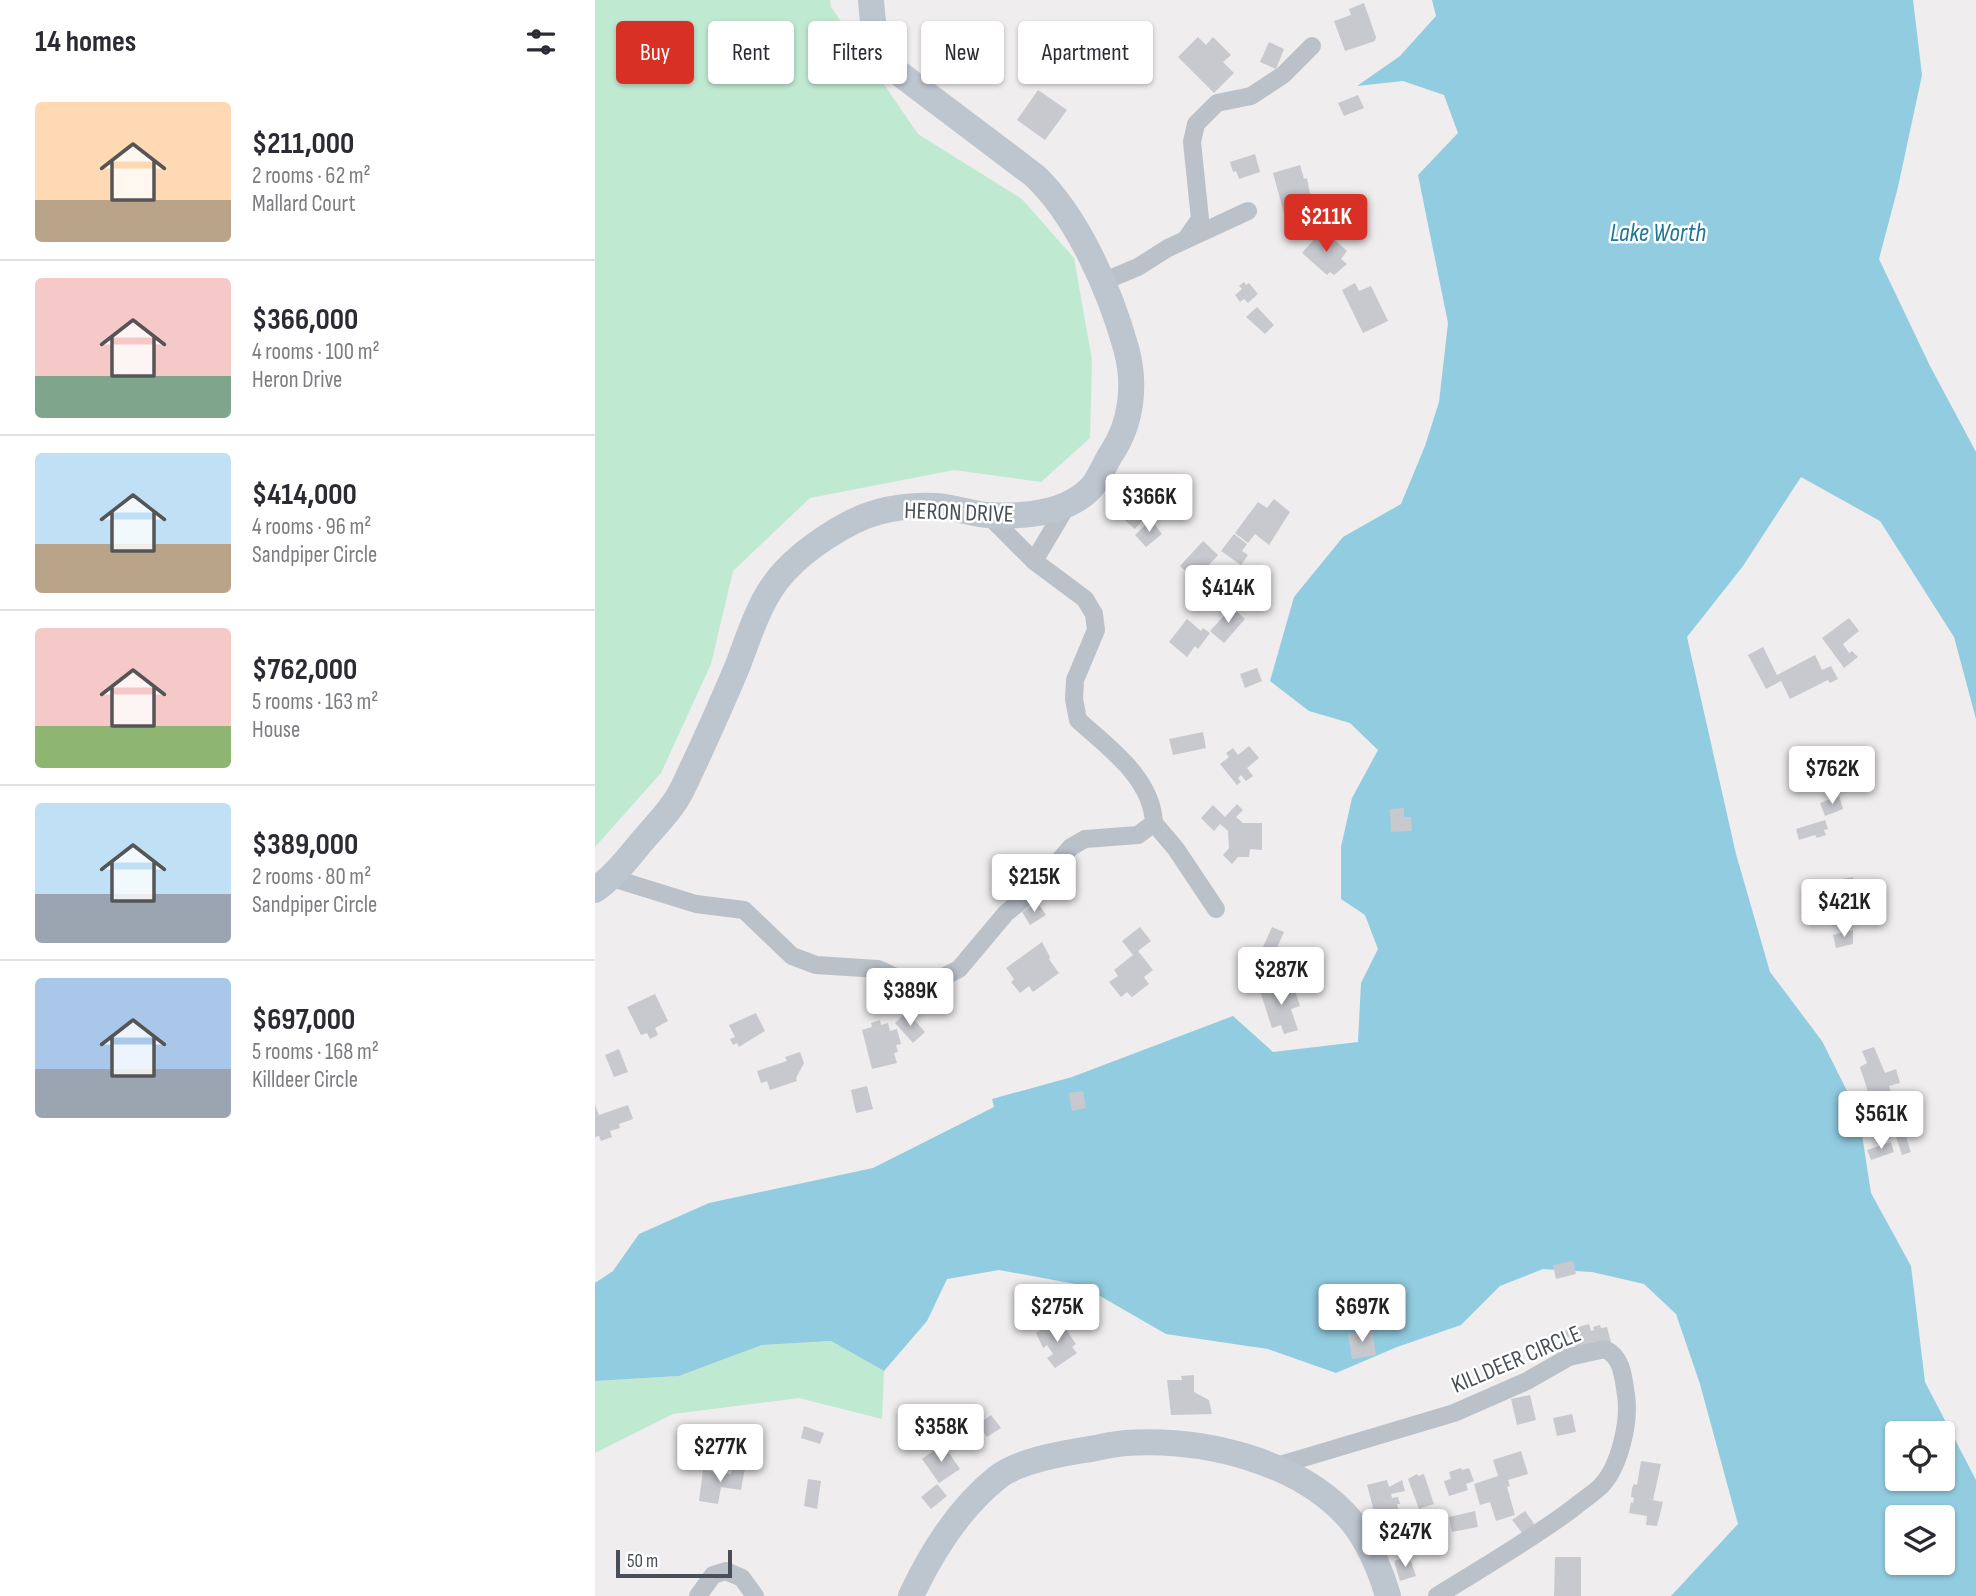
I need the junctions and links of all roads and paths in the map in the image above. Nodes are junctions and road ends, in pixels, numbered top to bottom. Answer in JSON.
{"nodes":[{"id":1,"x":870,"y":0,"type":"edge"},
{"id":2,"x":1312,"y":46,"type":"dead end"},
{"id":3,"x":1248,"y":211,"type":"dead end"},
{"id":4,"x":1187,"y":239,"type":"junction"},
{"id":5,"x":1102,"y":282,"type":"junction"},
{"id":6,"x":1068,"y":504,"type":"junction"},
{"id":7,"x":988,"y":515,"type":"junction"},
{"id":8,"x":1034,"y":561,"type":"junction"},
{"id":9,"x":1154,"y":823,"type":"junction"},
{"id":10,"x":604,"y":884,"type":"edge"},
{"id":11,"x":1216,"y":909,"type":"dead end"},
{"id":12,"x":1273,"y":1467,"type":"junction"},
{"id":13,"x":698,"y":1596,"type":"edge"},
{"id":14,"x":755,"y":1596,"type":"edge"},
{"id":15,"x":911,"y":1596,"type":"edge"},
{"id":16,"x":1388,"y":1596,"type":"edge"},
{"id":17,"x":1437,"y":1596,"type":"edge"}],
"edges":[{"from":1,"to":5,"type":"street","name":"HERON DRIVE"},
{"from":2,"to":4,"type":"street"},
{"from":3,"to":4,"type":"street"},
{"from":4,"to":5,"type":"street"},
{"from":5,"to":6,"type":"street","name":"HERON DRIVE"},
{"from":6,"to":7,"type":"street","name":"HERON DRIVE"},
{"from":6,"to":8,"type":"street"},
{"from":7,"to":8,"type":"street"},
{"from":7,"to":10,"type":"street","name":"HERON DRIVE"},
{"from":8,"to":9,"type":"street"},
{"from":9,"to":10,"type":"street"},
{"from":9,"to":11,"type":"street"},
{"from":12,"to":15,"type":"street"},
{"from":12,"to":16,"type":"street"},
{"from":12,"to":17,"type":"street","name":"KILLDEER CIRCLE"},
{"from":13,"to":14,"type":"street"}]}
